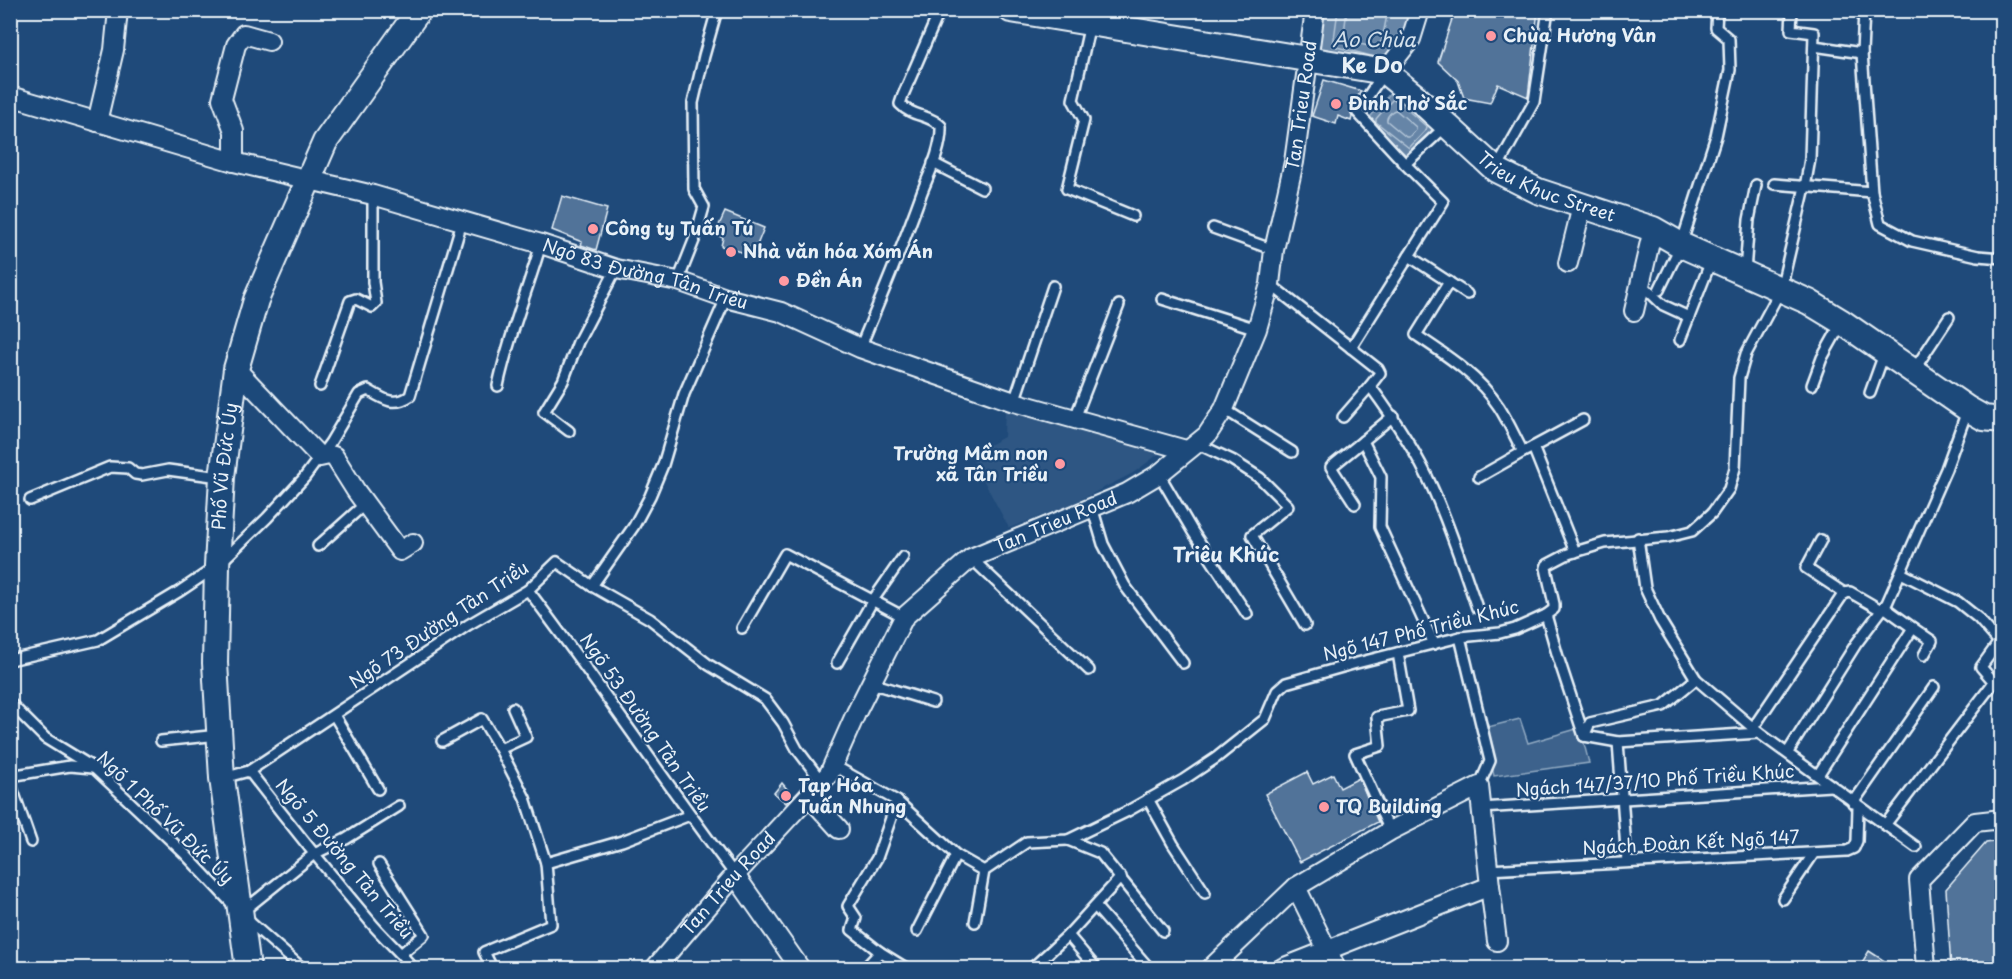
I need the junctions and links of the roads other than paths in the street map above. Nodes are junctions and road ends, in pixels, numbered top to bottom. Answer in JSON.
{"nodes":[{"id":1,"x":118,"y":10,"type":"edge"},
{"id":2,"x":419,"y":10,"type":"edge"},
{"id":3,"x":717,"y":10,"type":"edge"},
{"id":4,"x":940,"y":10,"type":"edge"},
{"id":5,"x":1011,"y":10,"type":"edge"},
{"id":6,"x":1315,"y":10,"type":"edge"},
{"id":7,"x":1420,"y":10,"type":"edge"},
{"id":8,"x":1548,"y":10,"type":"edge"},
{"id":9,"x":1717,"y":10,"type":"edge"},
{"id":10,"x":1792,"y":10,"type":"edge"},
{"id":11,"x":1864,"y":10,"type":"edge"},
{"id":12,"x":1092,"y":17,"type":"edge"},
{"id":13,"x":269,"y":41,"type":"dead end"},
{"id":14,"x":1814,"y":46,"type":"junction"},
{"id":15,"x":1862,"y":53,"type":"junction"},
{"id":16,"x":1308,"y":59,"type":"junction"},
{"id":17,"x":1385,"y":72,"type":"junction"},
{"id":18,"x":10,"y":96,"type":"edge"},
{"id":19,"x":97,"y":122,"type":"junction"},
{"id":20,"x":1447,"y":125,"type":"junction"},
{"id":21,"x":234,"y":162,"type":"junction"},
{"id":22,"x":933,"y":163,"type":"junction"},
{"id":23,"x":1405,"y":164,"type":"junction"},
{"id":24,"x":1496,"y":170,"type":"junction"},
{"id":25,"x":308,"y":178,"type":"junction"},
{"id":26,"x":1756,"y":184,"type":"dead end"},
{"id":27,"x":1774,"y":184,"type":"dead end"},
{"id":28,"x":1804,"y":187,"type":"junction"},
{"id":29,"x":982,"y":188,"type":"dead end"},
{"id":30,"x":1872,"y":192,"type":"junction"},
{"id":31,"x":373,"y":195,"type":"junction"},
{"id":32,"x":1582,"y":206,"type":"junction"},
{"id":33,"x":1133,"y":216,"type":"dead end"},
{"id":34,"x":462,"y":222,"type":"junction"},
{"id":35,"x":1213,"y":228,"type":"dead end"},
{"id":36,"x":1653,"y":229,"type":"junction"},
{"id":37,"x":541,"y":244,"type":"junction"},
{"id":38,"x":1681,"y":245,"type":"junction"},
{"id":39,"x":1274,"y":250,"type":"junction"},
{"id":40,"x":1408,"y":256,"type":"junction"},
{"id":41,"x":1712,"y":258,"type":"junction"},
{"id":42,"x":2001,"y":258,"type":"edge"},
{"id":43,"x":1568,"y":263,"type":"dead end"},
{"id":44,"x":616,"y":269,"type":"junction"},
{"id":45,"x":1745,"y":274,"type":"junction"},
{"id":46,"x":678,"y":281,"type":"junction"},
{"id":47,"x":1449,"y":282,"type":"junction"},
{"id":48,"x":1640,"y":283,"type":"junction"},
{"id":49,"x":1270,"y":284,"type":"junction"},
{"id":50,"x":1053,"y":286,"type":"dead end"},
{"id":51,"x":1781,"y":289,"type":"junction"},
{"id":52,"x":1659,"y":290,"type":"dead end"},
{"id":53,"x":1467,"y":294,"type":"dead end"},
{"id":54,"x":726,"y":298,"type":"junction"},
{"id":55,"x":1162,"y":299,"type":"dead end"},
{"id":56,"x":1119,"y":305,"type":"dead end"},
{"id":57,"x":1634,"y":311,"type":"dead end"},
{"id":58,"x":1689,"y":317,"type":"junction"},
{"id":59,"x":1949,"y":317,"type":"dead end"},
{"id":60,"x":1842,"y":322,"type":"junction"},
{"id":61,"x":1257,"y":329,"type":"junction"},
{"id":62,"x":1680,"y":340,"type":"dead end"},
{"id":63,"x":860,"y":348,"type":"junction"},
{"id":64,"x":1351,"y":348,"type":"junction"},
{"id":65,"x":1885,"y":352,"type":"junction"},
{"id":66,"x":236,"y":369,"type":"junction"},
{"id":67,"x":1913,"y":372,"type":"junction"},
{"id":68,"x":1812,"y":385,"type":"dead end"},
{"id":69,"x":320,"y":386,"type":"dead end"},
{"id":70,"x":498,"y":386,"type":"dead end"},
{"id":71,"x":1370,"y":386,"type":"junction"},
{"id":72,"x":1870,"y":393,"type":"dead end"},
{"id":73,"x":1014,"y":402,"type":"junction"},
{"id":74,"x":1224,"y":409,"type":"junction"},
{"id":75,"x":1968,"y":409,"type":"junction"},
{"id":76,"x":1393,"y":416,"type":"junction"},
{"id":77,"x":1343,"y":417,"type":"dead end"},
{"id":78,"x":1075,"y":418,"type":"junction"},
{"id":79,"x":1583,"y":420,"type":"dead end"},
{"id":80,"x":2001,"y":420,"type":"edge"},
{"id":81,"x":569,"y":431,"type":"dead end"},
{"id":82,"x":1363,"y":441,"type":"junction"},
{"id":83,"x":1192,"y":447,"type":"junction"},
{"id":84,"x":1533,"y":447,"type":"junction"},
{"id":85,"x":1292,"y":452,"type":"dead end"},
{"id":86,"x":1523,"y":452,"type":"junction"},
{"id":87,"x":320,"y":457,"type":"junction"},
{"id":88,"x":1159,"y":474,"type":"junction"},
{"id":89,"x":222,"y":477,"type":"junction"},
{"id":90,"x":1479,"y":477,"type":"dead end"},
{"id":91,"x":30,"y":500,"type":"dead end"},
{"id":92,"x":365,"y":504,"type":"junction"},
{"id":93,"x":1355,"y":504,"type":"dead end"},
{"id":94,"x":1092,"y":507,"type":"junction"},
{"id":95,"x":1638,"y":538,"type":"junction"},
{"id":96,"x":1821,"y":540,"type":"dead end"},
{"id":97,"x":413,"y":543,"type":"dead end"},
{"id":98,"x":318,"y":546,"type":"dead end"},
{"id":99,"x":1575,"y":552,"type":"junction"},
{"id":100,"x":903,"y":557,"type":"dead end"},
{"id":101,"x":971,"y":558,"type":"junction"},
{"id":102,"x":217,"y":566,"type":"junction"},
{"id":103,"x":1901,"y":573,"type":"junction"},
{"id":104,"x":592,"y":586,"type":"junction"},
{"id":105,"x":528,"y":590,"type":"junction"},
{"id":106,"x":1844,"y":593,"type":"junction"},
{"id":107,"x":873,"y":600,"type":"junction"},
{"id":108,"x":1477,"y":608,"type":"dead end"},
{"id":109,"x":1882,"y":609,"type":"junction"},
{"id":110,"x":1247,"y":614,"type":"dead end"},
{"id":111,"x":1546,"y":615,"type":"junction"},
{"id":112,"x":904,"y":617,"type":"junction"},
{"id":113,"x":1305,"y":625,"type":"dead end"},
{"id":114,"x":742,"y":628,"type":"dead end"},
{"id":115,"x":1913,"y":628,"type":"junction"},
{"id":116,"x":1460,"y":637,"type":"junction"},
{"id":117,"x":1434,"y":644,"type":"junction"},
{"id":118,"x":1398,"y":653,"type":"junction"},
{"id":119,"x":1924,"y":655,"type":"dead end"},
{"id":120,"x":10,"y":660,"type":"edge"},
{"id":121,"x":837,"y":663,"type":"dead end"},
{"id":122,"x":1183,"y":663,"type":"dead end"},
{"id":123,"x":1089,"y":670,"type":"dead end"},
{"id":124,"x":1696,"y":679,"type":"junction"},
{"id":125,"x":871,"y":683,"type":"junction"},
{"id":126,"x":1934,"y":687,"type":"dead end"},
{"id":127,"x":933,"y":702,"type":"dead end"},
{"id":128,"x":10,"y":703,"type":"edge"},
{"id":129,"x":513,"y":708,"type":"dead end"},
{"id":130,"x":334,"y":715,"type":"junction"},
{"id":131,"x":1756,"y":731,"type":"junction"},
{"id":132,"x":219,"y":735,"type":"junction"},
{"id":133,"x":1584,"y":736,"type":"junction"},
{"id":134,"x":161,"y":741,"type":"dead end"},
{"id":135,"x":442,"y":741,"type":"dead end"},
{"id":136,"x":1618,"y":742,"type":"junction"},
{"id":137,"x":500,"y":749,"type":"junction"},
{"id":138,"x":1788,"y":752,"type":"junction"},
{"id":139,"x":834,"y":765,"type":"junction"},
{"id":140,"x":94,"y":768,"type":"junction"},
{"id":141,"x":249,"y":771,"type":"junction"},
{"id":142,"x":1818,"y":775,"type":"junction"},
{"id":143,"x":10,"y":776,"type":"edge"},
{"id":144,"x":222,"y":778,"type":"junction"},
{"id":145,"x":10,"y":782,"type":"edge"},
{"id":146,"x":822,"y":782,"type":"junction"},
{"id":147,"x":1479,"y":786,"type":"junction"},
{"id":148,"x":1831,"y":786,"type":"junction"},
{"id":149,"x":378,"y":789,"type":"dead end"},
{"id":150,"x":809,"y":796,"type":"junction"},
{"id":151,"x":1148,"y":799,"type":"junction"},
{"id":152,"x":1622,"y":800,"type":"junction"},
{"id":153,"x":897,"y":801,"type":"junction"},
{"id":154,"x":1856,"y":805,"type":"junction"},
{"id":155,"x":399,"y":806,"type":"dead end"},
{"id":156,"x":1481,"y":808,"type":"junction"},
{"id":157,"x":690,"y":815,"type":"junction"},
{"id":158,"x":2001,"y":819,"type":"edge"},
{"id":159,"x":1885,"y":825,"type":"junction"},
{"id":160,"x":839,"y":829,"type":"dead end"},
{"id":161,"x":1390,"y":831,"type":"junction"},
{"id":162,"x":1068,"y":840,"type":"junction"},
{"id":163,"x":31,"y":842,"type":"dead end"},
{"id":164,"x":1916,"y":847,"type":"dead end"},
{"id":165,"x":1814,"y":853,"type":"junction"},
{"id":166,"x":314,"y":854,"type":"junction"},
{"id":167,"x":956,"y":855,"type":"junction"},
{"id":168,"x":1627,"y":862,"type":"junction"},
{"id":169,"x":546,"y":863,"type":"junction"},
{"id":170,"x":379,"y":864,"type":"dead end"},
{"id":171,"x":984,"y":871,"type":"junction"},
{"id":172,"x":735,"y":874,"type":"junction"},
{"id":173,"x":1121,"y":877,"type":"junction"},
{"id":174,"x":1489,"y":878,"type":"junction"},
{"id":175,"x":1296,"y":887,"type":"junction"},
{"id":176,"x":1205,"y":893,"type":"dead end"},
{"id":177,"x":1783,"y":899,"type":"dead end"},
{"id":178,"x":1095,"y":906,"type":"junction"},
{"id":179,"x":240,"y":914,"type":"junction"},
{"id":180,"x":975,"y":922,"type":"dead end"},
{"id":181,"x":917,"y":931,"type":"dead end"},
{"id":182,"x":1163,"y":931,"type":"dead end"},
{"id":183,"x":1068,"y":935,"type":"junction"},
{"id":184,"x":1497,"y":941,"type":"dead end"},
{"id":185,"x":1327,"y":951,"type":"junction"},
{"id":186,"x":880,"y":952,"type":"junction"},
{"id":187,"x":402,"y":953,"type":"junction"},
{"id":188,"x":1038,"y":967,"type":"edge"},
{"id":189,"x":248,"y":969,"type":"edge"},
{"id":190,"x":302,"y":969,"type":"edge"},
{"id":191,"x":413,"y":969,"type":"edge"},
{"id":192,"x":487,"y":969,"type":"edge"},
{"id":193,"x":655,"y":969,"type":"edge"},
{"id":194,"x":800,"y":969,"type":"edge"},
{"id":195,"x":865,"y":969,"type":"edge"},
{"id":196,"x":906,"y":969,"type":"edge"},
{"id":197,"x":1096,"y":969,"type":"edge"},
{"id":198,"x":1149,"y":969,"type":"edge"},
{"id":199,"x":1211,"y":969,"type":"edge"},
{"id":200,"x":1282,"y":969,"type":"edge"},
{"id":201,"x":1336,"y":969,"type":"edge"},
{"id":202,"x":1926,"y":969,"type":"edge"}],
"edges":[{"from":1,"to":19,"type":"street"},
{"from":2,"to":25,"type":"street","name":"Phố Vũ Đức Úy"},
{"from":3,"to":46,"type":"lane"},
{"from":4,"to":22,"type":"lane"},
{"from":5,"to":12,"type":"street","name":"Trieu Khuc Street"},
{"from":6,"to":16,"type":"street","name":"Tan Trieu Road"},
{"from":7,"to":17,"type":"street"},
{"from":8,"to":24,"type":"lane"},
{"from":9,"to":38,"type":"lane"},
{"from":10,"to":14,"type":"lane"},
{"from":11,"to":15,"type":"lane"},
{"from":12,"to":16,"type":"street","name":"Trieu Khuc Street"},
{"from":12,"to":33,"type":"lane"},
{"from":13,"to":21,"type":"street"},
{"from":14,"to":15,"type":"lane"},
{"from":14,"to":28,"type":"lane","name":"Ngõ 147 Phố Triều Khúc"},
{"from":15,"to":30,"type":"lane"},
{"from":16,"to":17,"type":"street","name":"Trieu Khuc Street"},
{"from":16,"to":39,"type":"street","name":"Tan Trieu Road"},
{"from":17,"to":20,"type":"street","name":"Trieu Khuc Street"},
{"from":17,"to":23,"type":"lane"},
{"from":18,"to":19,"type":"street","name":"Ngõ 83 Đường Tân Triều"},
{"from":19,"to":21,"type":"street","name":"Ngõ 83 Đường Tân Triều"},
{"from":20,"to":23,"type":"lane"},
{"from":20,"to":24,"type":"street","name":"Trieu Khuc Street"},
{"from":21,"to":25,"type":"street","name":"Ngõ 83 Đường Tân Triều"},
{"from":22,"to":29,"type":"lane"},
{"from":22,"to":63,"type":"lane"},
{"from":23,"to":40,"type":"lane"},
{"from":24,"to":32,"type":"street","name":"Trieu Khuc Street"},
{"from":25,"to":31,"type":"street","name":"Ngõ 83 Đường Tân Triều"},
{"from":25,"to":66,"type":"street","name":"Phố Vũ Đức Úy"},
{"from":26,"to":45,"type":"lane"},
{"from":27,"to":28,"type":"lane"},
{"from":28,"to":30,"type":"lane"},
{"from":28,"to":51,"type":"lane","name":"Ngõ 147 Phố Triều Khúc"},
{"from":30,"to":42,"type":"lane"},
{"from":31,"to":34,"type":"street","name":"Ngõ 83 Đường Tân Triều"},
{"from":31,"to":69,"type":"lane"},
{"from":32,"to":36,"type":"street","name":"Trieu Khuc Street"},
{"from":32,"to":43,"type":"street"},
{"from":34,"to":37,"type":"street","name":"Ngõ 83 Đường Tân Triều"},
{"from":34,"to":87,"type":"lane"},
{"from":35,"to":39,"type":"lane"},
{"from":36,"to":38,"type":"street","name":"Trieu Khuc Street"},
{"from":36,"to":48,"type":"street"},
{"from":37,"to":44,"type":"street","name":"Ngõ 83 Đường Tân Triều"},
{"from":37,"to":70,"type":"lane"},
{"from":38,"to":41,"type":"street","name":"Trieu Khuc Street"},
{"from":38,"to":52,"type":"lane"},
{"from":39,"to":49,"type":"street","name":"Tan Trieu Road"},
{"from":40,"to":47,"type":"lane"},
{"from":40,"to":64,"type":"lane"},
{"from":41,"to":45,"type":"street","name":"Trieu Khuc Street"},
{"from":41,"to":58,"type":"lane"},
{"from":44,"to":46,"type":"street","name":"Ngõ 83 Đường Tân Triều"},
{"from":44,"to":81,"type":"lane"},
{"from":45,"to":51,"type":"street","name":"Trieu Khuc Street"},
{"from":46,"to":54,"type":"street","name":"Ngõ 83 Đường Tân Triều"},
{"from":47,"to":53,"type":"lane"},
{"from":47,"to":86,"type":"lane"},
{"from":48,"to":57,"type":"street"},
{"from":48,"to":58,"type":"lane"},
{"from":49,"to":61,"type":"street","name":"Tan Trieu Road"},
{"from":49,"to":64,"type":"lane"},
{"from":50,"to":73,"type":"lane"},
{"from":51,"to":60,"type":"street","name":"Trieu Khuc Street"},
{"from":51,"to":95,"type":"lane","name":"Ngõ 147 Phố Triều Khúc"},
{"from":54,"to":63,"type":"street","name":"Ngõ 83 Đường Tân Triều"},
{"from":54,"to":104,"type":"lane"},
{"from":55,"to":61,"type":"lane"},
{"from":56,"to":78,"type":"lane"},
{"from":58,"to":62,"type":"lane"},
{"from":59,"to":67,"type":"lane"},
{"from":60,"to":65,"type":"street","name":"Trieu Khuc Street"},
{"from":60,"to":68,"type":"lane"},
{"from":61,"to":74,"type":"street","name":"Tan Trieu Road"},
{"from":63,"to":73,"type":"street","name":"Ngõ 83 Đường Tân Triều"},
{"from":64,"to":71,"type":"lane"},
{"from":65,"to":67,"type":"street","name":"Trieu Khuc Street"},
{"from":65,"to":72,"type":"lane"},
{"from":66,"to":87,"type":"street"},
{"from":66,"to":89,"type":"street","name":"Phố Vũ Đức Úy"},
{"from":67,"to":75,"type":"street","name":"Trieu Khuc Street"},
{"from":71,"to":76,"type":"lane"},
{"from":71,"to":77,"type":"lane"},
{"from":73,"to":78,"type":"street","name":"Ngõ 83 Đường Tân Triều"},
{"from":74,"to":83,"type":"street","name":"Tan Trieu Road"},
{"from":74,"to":85,"type":"lane"},
{"from":75,"to":80,"type":"street","name":"Trieu Khuc Street"},
{"from":75,"to":103,"type":"lane"},
{"from":76,"to":82,"type":"lane"},
{"from":76,"to":108,"type":"lane"},
{"from":78,"to":83,"type":"street","name":"Ngõ 83 Đường Tân Triều"},
{"from":79,"to":84,"type":"lane"},
{"from":82,"to":93,"type":"lane"},
{"from":82,"to":117,"type":"lane"},
{"from":83,"to":88,"type":"street","name":"Tan Trieu Road"},
{"from":83,"to":113,"type":"lane"},
{"from":84,"to":86,"type":"lane"},
{"from":84,"to":99,"type":"lane"},
{"from":86,"to":90,"type":"lane"},
{"from":87,"to":92,"type":"street"},
{"from":87,"to":102,"type":"lane"},
{"from":88,"to":94,"type":"street","name":"Tan Trieu Road"},
{"from":88,"to":110,"type":"lane"},
{"from":89,"to":91,"type":"lane"},
{"from":89,"to":102,"type":"street","name":"Phố Vũ Đức Úy"},
{"from":92,"to":97,"type":"street"},
{"from":92,"to":98,"type":"lane"},
{"from":94,"to":101,"type":"street","name":"Tan Trieu Road"},
{"from":94,"to":122,"type":"lane"},
{"from":95,"to":99,"type":"lane","name":"Ngõ 147 Phố Triều Khúc"},
{"from":95,"to":124,"type":"lane"},
{"from":96,"to":106,"type":"lane"},
{"from":99,"to":111,"type":"lane","name":"Ngõ 147 Phố Triều Khúc"},
{"from":100,"to":107,"type":"lane"},
{"from":101,"to":112,"type":"street","name":"Tan Trieu Road"},
{"from":101,"to":123,"type":"lane"},
{"from":102,"to":120,"type":"lane"},
{"from":102,"to":132,"type":"street","name":"Phố Vũ Đức Úy"},
{"from":103,"to":109,"type":"lane"},
{"from":103,"to":159,"type":"lane"},
{"from":104,"to":105,"type":"lane","name":"Ngõ 73 Đường Tân Triều"},
{"from":104,"to":146,"type":"lane","name":"Ngõ 73 Đường Tân Triều"},
{"from":105,"to":130,"type":"lane","name":"Ngõ 73 Đường Tân Triều"},
{"from":105,"to":157,"type":"lane","name":"Ngõ 53 Đường Tân Triều"},
{"from":106,"to":109,"type":"lane"},
{"from":106,"to":131,"type":"lane"},
{"from":107,"to":112,"type":"lane"},
{"from":107,"to":114,"type":"lane"},
{"from":107,"to":121,"type":"lane"},
{"from":109,"to":115,"type":"lane"},
{"from":109,"to":138,"type":"lane"},
{"from":111,"to":116,"type":"lane","name":"Ngõ 147 Phố Triều Khúc"},
{"from":111,"to":133,"type":"lane"},
{"from":112,"to":125,"type":"street","name":"Tan Trieu Road"},
{"from":115,"to":119,"type":"lane"},
{"from":115,"to":142,"type":"lane"},
{"from":116,"to":117,"type":"lane","name":"Ngõ 147 Phố Triều Khúc"},
{"from":116,"to":147,"type":"lane"},
{"from":117,"to":118,"type":"lane","name":"Ngõ 147 Phố Triều Khúc"},
{"from":118,"to":151,"type":"lane","name":"Ngõ 147 Phố Triều Khúc"},
{"from":118,"to":161,"type":"lane"},
{"from":124,"to":131,"type":"lane"},
{"from":124,"to":133,"type":"lane"},
{"from":125,"to":127,"type":"lane"},
{"from":125,"to":139,"type":"street","name":"Tan Trieu Road"},
{"from":126,"to":154,"type":"lane"},
{"from":128,"to":140,"type":"lane","name":"Ngõ 1 Phố Vũ Đức Úy"},
{"from":129,"to":137,"type":"lane"},
{"from":130,"to":141,"type":"lane","name":"Ngõ 73 Đường Tân Triều"},
{"from":130,"to":149,"type":"lane"},
{"from":131,"to":136,"type":"lane"},
{"from":131,"to":138,"type":"lane"},
{"from":132,"to":134,"type":"lane"},
{"from":132,"to":144,"type":"street","name":"Phố Vũ Đức Úy"},
{"from":133,"to":136,"type":"lane"},
{"from":135,"to":137,"type":"lane"},
{"from":136,"to":152,"type":"lane"},
{"from":137,"to":169,"type":"lane"},
{"from":138,"to":142,"type":"lane"},
{"from":139,"to":146,"type":"street","name":"Tan Trieu Road"},
{"from":139,"to":153,"type":"lane"},
{"from":140,"to":143,"type":"lane"},
{"from":140,"to":179,"type":"lane","name":"Ngõ 1 Phố Vũ Đức Úy"},
{"from":141,"to":144,"type":"lane","name":"Ngõ 73 Đường Tân Triều"},
{"from":141,"to":166,"type":"lane","name":"Ngõ 5 Đường Tân Triều"},
{"from":142,"to":148,"type":"lane"},
{"from":144,"to":179,"type":"street","name":"Phố Vũ Đức Úy"},
{"from":145,"to":163,"type":"lane"},
{"from":146,"to":150,"type":"street","name":"Tan Trieu Road"},
{"from":147,"to":156,"type":"street"},
{"from":147,"to":161,"type":"street"},
{"from":148,"to":152,"type":"lane","name":"Ngách 147/37/10 Phố Triều Khúc"},
{"from":148,"to":154,"type":"lane"},
{"from":150,"to":160,"type":"street"},
{"from":150,"to":172,"type":"street","name":"Tan Trieu Road"},
{"from":151,"to":162,"type":"lane","name":"Ngõ 147 Phố Triều Khúc"},
{"from":151,"to":176,"type":"lane"},
{"from":152,"to":156,"type":"lane","name":"Ngách 147/37/10 Phố Triều Khúc"},
{"from":152,"to":168,"type":"lane"},
{"from":153,"to":167,"type":"lane"},
{"from":153,"to":186,"type":"lane"},
{"from":154,"to":159,"type":"lane"},
{"from":154,"to":165,"type":"lane","name":"Ngách Đoàn Kết Ngõ 147"},
{"from":155,"to":166,"type":"lane"},
{"from":156,"to":174,"type":"street"},
{"from":157,"to":169,"type":"lane"},
{"from":157,"to":172,"type":"lane","name":"Ngõ 53 Đường Tân Triều"},
{"from":158,"to":202,"type":"street"},
{"from":159,"to":164,"type":"lane"},
{"from":161,"to":175,"type":"street"},
{"from":162,"to":171,"type":"lane"},
{"from":162,"to":173,"type":"lane"},
{"from":165,"to":168,"type":"lane","name":"Ngách Đoàn Kết Ngõ 147"},
{"from":165,"to":177,"type":"lane"},
{"from":166,"to":179,"type":"lane"},
{"from":166,"to":187,"type":"lane","name":"Ngõ 5 Đường Tân Triều"},
{"from":167,"to":171,"type":"lane"},
{"from":167,"to":181,"type":"lane"},
{"from":168,"to":174,"type":"lane","name":"Ngách Đoàn Kết Ngõ 147"},
{"from":169,"to":192,"type":"lane"},
{"from":170,"to":187,"type":"lane"},
{"from":171,"to":180,"type":"lane"},
{"from":172,"to":193,"type":"street","name":"Tan Trieu Road"},
{"from":172,"to":194,"type":"street"},
{"from":173,"to":178,"type":"lane"},
{"from":173,"to":182,"type":"lane"},
{"from":174,"to":184,"type":"street"},
{"from":174,"to":185,"type":"street"},
{"from":175,"to":185,"type":"street"},
{"from":175,"to":199,"type":"street"},
{"from":178,"to":183,"type":"lane"},
{"from":178,"to":198,"type":"lane"},
{"from":179,"to":189,"type":"street","name":"Phố Vũ Đức Úy"},
{"from":179,"to":190,"type":"lane","name":"Ngõ 1 Phố Vũ Đức Úy"},
{"from":183,"to":188,"type":"lane"},
{"from":183,"to":197,"type":"lane"},
{"from":185,"to":200,"type":"street"},
{"from":185,"to":201,"type":"street"},
{"from":186,"to":195,"type":"lane"},
{"from":186,"to":196,"type":"lane"},
{"from":187,"to":191,"type":"lane","name":"Ngõ 5 Đường Tân Triều"}]}
